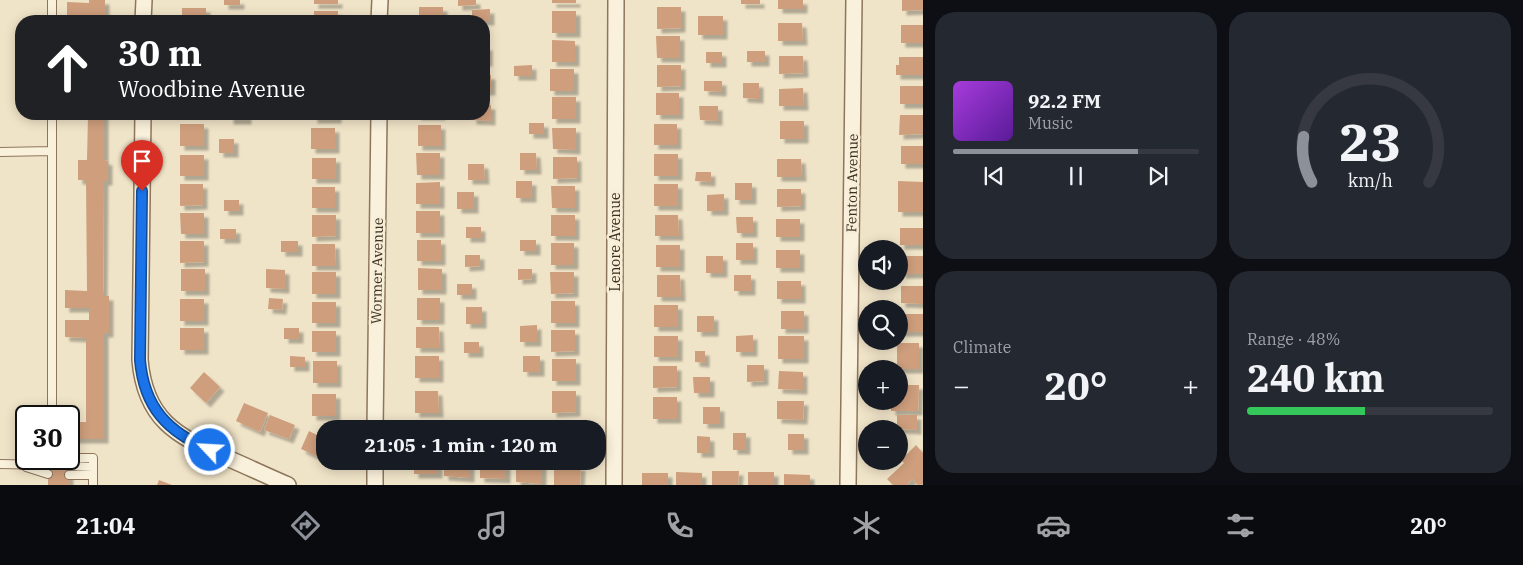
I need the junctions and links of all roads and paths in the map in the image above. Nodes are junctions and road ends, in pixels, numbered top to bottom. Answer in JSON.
{"nodes":[{"id":1,"x":52,"y":0,"type":"edge"},
{"id":2,"x":144,"y":0,"type":"edge"},
{"id":3,"x":380,"y":0,"type":"edge"},
{"id":4,"x":616,"y":0,"type":"edge"},
{"id":5,"x":854,"y":0,"type":"edge"},
{"id":6,"x":52,"y":15,"type":"edge"},
{"id":7,"x":144,"y":15,"type":"edge"},
{"id":8,"x":380,"y":15,"type":"edge"},
{"id":9,"x":52,"y":120,"type":"edge"},
{"id":10,"x":143,"y":120,"type":"edge"},
{"id":11,"x":378,"y":120,"type":"edge"},
{"id":12,"x":52,"y":151,"type":"junction"},
{"id":13,"x":0,"y":152,"type":"edge"},
{"id":14,"x":52,"y":405,"type":"edge"},
{"id":15,"x":375,"y":420,"type":"edge"},
{"id":16,"x":80,"y":460,"type":"edge"},
{"id":17,"x":0,"y":464,"type":"edge"},
{"id":18,"x":15,"y":464,"type":"edge"},
{"id":19,"x":36,"y":470,"type":"edge"},
{"id":20,"x":375,"y":470,"type":"edge"},
{"id":21,"x":48,"y":474,"type":"dead end"},
{"id":22,"x":69,"y":475,"type":"dead end"},
{"id":23,"x":93,"y":476,"type":"junction"},
{"id":24,"x":93,"y":485,"type":"edge"},
{"id":25,"x":288,"y":485,"type":"edge"},
{"id":26,"x":375,"y":485,"type":"edge"},
{"id":27,"x":614,"y":485,"type":"edge"},
{"id":28,"x":848,"y":485,"type":"edge"}],
"edges":[{"from":1,"to":6,"type":"lane"},
{"from":2,"to":7,"type":"street"},
{"from":3,"to":8,"type":"street"},
{"from":4,"to":27,"type":"street","name":"Lenore Avenue"},
{"from":5,"to":28,"type":"street","name":"Fenton Avenue"},
{"from":9,"to":12,"type":"lane"},
{"from":10,"to":25,"type":"street"},
{"from":11,"to":15,"type":"street","name":"Wormer Avenue"},
{"from":12,"to":13,"type":"lane"},
{"from":12,"to":14,"type":"lane"},
{"from":16,"to":23,"type":"lane"},
{"from":17,"to":18,"type":"lane"},
{"from":19,"to":21,"type":"lane"},
{"from":20,"to":26,"type":"street"},
{"from":22,"to":23,"type":"lane"},
{"from":23,"to":24,"type":"lane"}]}
